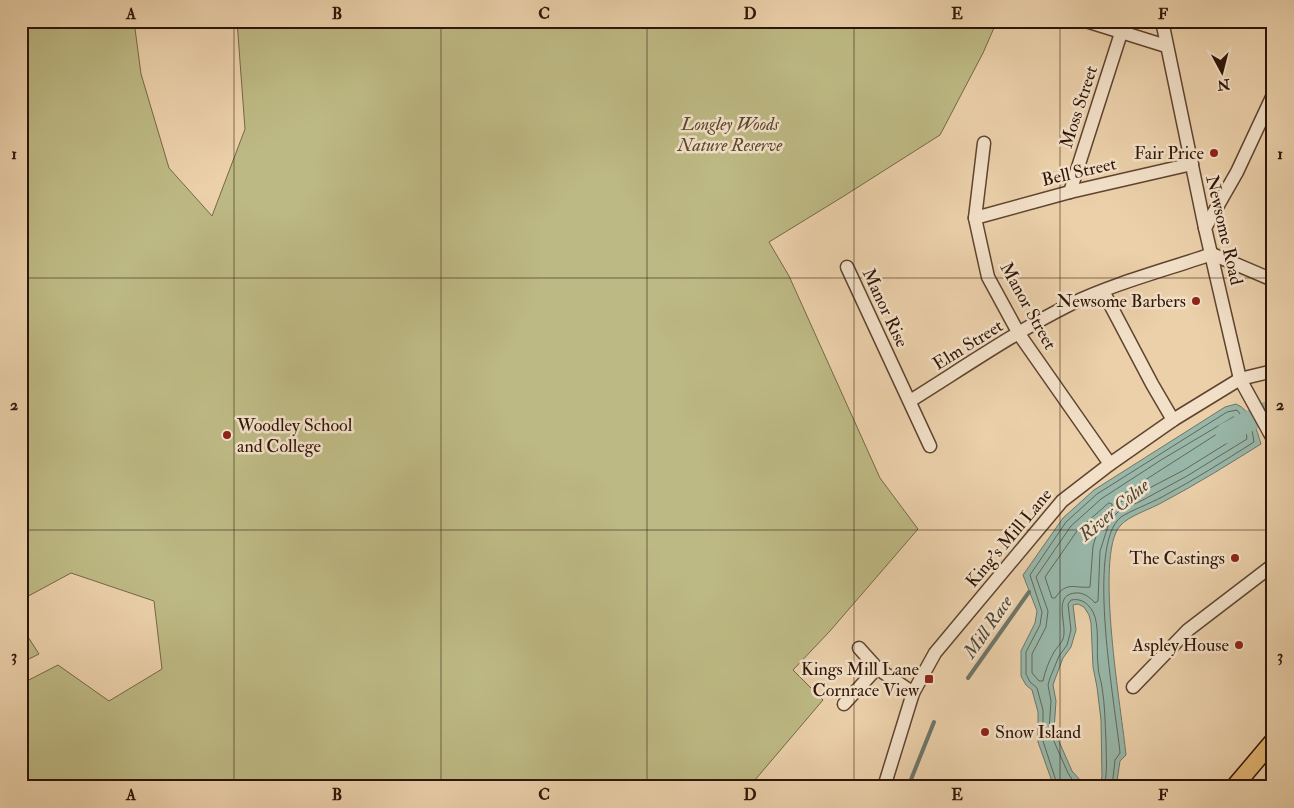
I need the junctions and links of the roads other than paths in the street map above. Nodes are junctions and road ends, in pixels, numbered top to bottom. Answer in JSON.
{"nodes":[{"id":1,"x":1086,"y":21,"type":"edge"},
{"id":2,"x":1162,"y":21,"type":"edge"},
{"id":3,"x":1121,"y":33,"type":"junction"},
{"id":4,"x":1166,"y":46,"type":"junction"},
{"id":5,"x":1273,"y":95,"type":"edge"},
{"id":6,"x":984,"y":143,"type":"dead end"},
{"id":7,"x":1192,"y":164,"type":"junction"},
{"id":8,"x":1070,"y":192,"type":"junction"},
{"id":9,"x":975,"y":218,"type":"junction"},
{"id":10,"x":1205,"y":228,"type":"junction"},
{"id":11,"x":1212,"y":254,"type":"junction"},
{"id":12,"x":847,"y":267,"type":"dead end"},
{"id":13,"x":1273,"y":280,"type":"edge"},
{"id":14,"x":1103,"y":291,"type":"junction"},
{"id":15,"x":1019,"y":334,"type":"junction"},
{"id":16,"x":1273,"y":371,"type":"edge"},
{"id":17,"x":1242,"y":383,"type":"junction"},
{"id":18,"x":910,"y":401,"type":"junction"},
{"id":19,"x":1174,"y":420,"type":"junction"},
{"id":20,"x":1273,"y":439,"type":"edge"},
{"id":21,"x":930,"y":446,"type":"dead end"},
{"id":22,"x":1110,"y":464,"type":"junction"},
{"id":23,"x":1273,"y":564,"type":"edge"},
{"id":24,"x":859,"y":648,"type":"dead end"},
{"id":25,"x":877,"y":668,"type":"junction"},
{"id":26,"x":1133,"y":687,"type":"dead end"},
{"id":27,"x":913,"y":693,"type":"junction"},
{"id":28,"x":844,"y":704,"type":"dead end"},
{"id":29,"x":1273,"y":741,"type":"edge"},
{"id":30,"x":884,"y":787,"type":"edge"},
{"id":31,"x":1234,"y":787,"type":"edge"}],
"edges":[{"from":1,"to":3,"type":"street"},
{"from":2,"to":4,"type":"street","name":"Newsome Road"},
{"from":3,"to":4,"type":"street"},
{"from":3,"to":8,"type":"street","name":"Moss Street"},
{"from":4,"to":7,"type":"street","name":"Newsome Road"},
{"from":5,"to":10,"type":"street"},
{"from":6,"to":9,"type":"street","name":"Manor Street"},
{"from":7,"to":8,"type":"street","name":"Bell Street"},
{"from":7,"to":10,"type":"street","name":"Newsome Road"},
{"from":8,"to":9,"type":"street","name":"Bell Street"},
{"from":9,"to":15,"type":"street","name":"Manor Street"},
{"from":10,"to":11,"type":"street","name":"Newsome Road"},
{"from":11,"to":13,"type":"street"},
{"from":11,"to":14,"type":"street","name":"Elm Street"},
{"from":11,"to":17,"type":"street","name":"Newsome Road"},
{"from":12,"to":18,"type":"street","name":"Manor Rise"},
{"from":14,"to":15,"type":"street","name":"Elm Street"},
{"from":14,"to":19,"type":"street"},
{"from":15,"to":18,"type":"street","name":"Elm Street"},
{"from":15,"to":22,"type":"street","name":"Manor Street"},
{"from":16,"to":17,"type":"street","name":"King's Mill Lane"},
{"from":17,"to":19,"type":"street","name":"King's Mill Lane"},
{"from":17,"to":20,"type":"street","name":"Newsome Road"},
{"from":18,"to":21,"type":"street","name":"Manor Rise"},
{"from":19,"to":22,"type":"street","name":"King's Mill Lane"},
{"from":22,"to":27,"type":"street","name":"King's Mill Lane"},
{"from":23,"to":26,"type":"street"},
{"from":24,"to":25,"type":"street"},
{"from":25,"to":27,"type":"street"},
{"from":25,"to":28,"type":"street"},
{"from":27,"to":30,"type":"street","name":"King's Mill Lane"},
{"from":29,"to":31,"type":"main road"}]}
